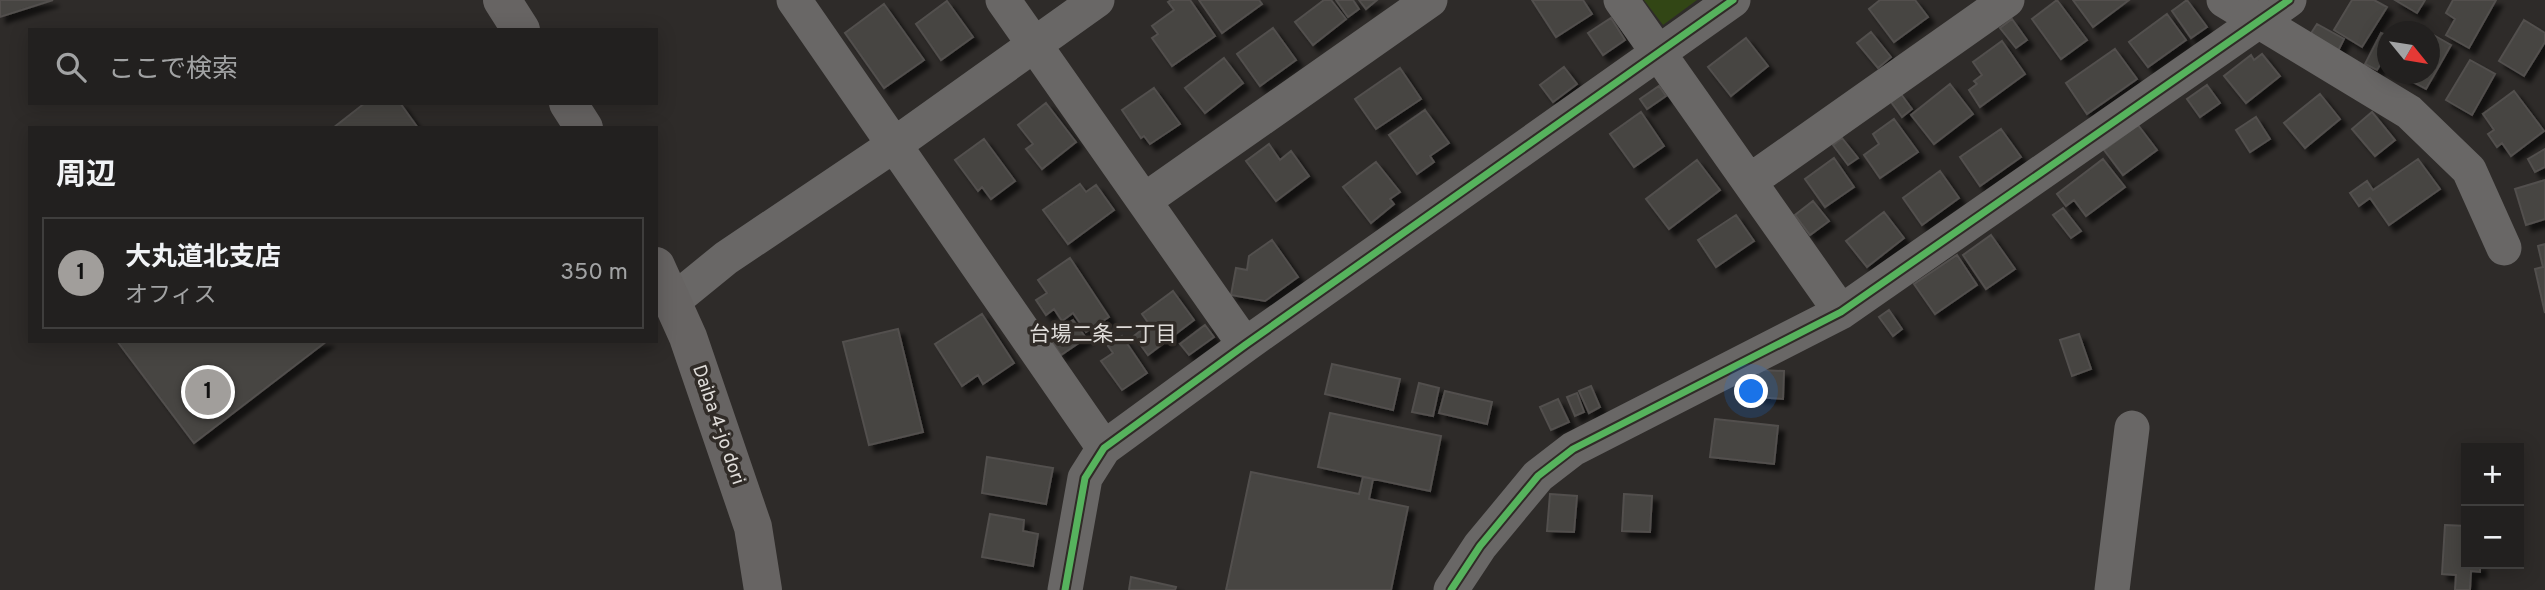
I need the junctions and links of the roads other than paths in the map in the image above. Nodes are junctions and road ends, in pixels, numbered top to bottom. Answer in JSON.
{"nodes":[{"id":1,"x":502,"y":0,"type":"edge"},
{"id":2,"x":794,"y":0,"type":"edge"},
{"id":3,"x":1003,"y":0,"type":"edge"},
{"id":4,"x":1097,"y":0,"type":"edge"},
{"id":5,"x":1430,"y":0,"type":"edge"},
{"id":6,"x":1621,"y":0,"type":"edge"},
{"id":7,"x":1733,"y":0,"type":"edge"},
{"id":8,"x":2007,"y":0,"type":"edge"},
{"id":9,"x":2224,"y":0,"type":"edge"},
{"id":10,"x":2289,"y":0,"type":"edge"},
{"id":11,"x":2259,"y":20,"type":"junction"},
{"id":12,"x":520,"y":28,"type":"edge"},
{"id":13,"x":1034,"y":44,"type":"junction"},
{"id":14,"x":1658,"y":52,"type":"junction"},
{"id":15,"x":569,"y":105,"type":"edge"},
{"id":16,"x":583,"y":126,"type":"edge"},
{"id":17,"x":894,"y":145,"type":"junction"},
{"id":18,"x":1749,"y":181,"type":"junction"},
{"id":19,"x":1145,"y":200,"type":"junction"},
{"id":20,"x":2504,"y":248,"type":"dead end"},
{"id":21,"x":658,"y":270,"type":"edge"},
{"id":22,"x":672,"y":302,"type":"junction"},
{"id":23,"x":1841,"y":312,"type":"junction"},
{"id":24,"x":1245,"y":345,"type":"junction"},
{"id":25,"x":2132,"y":428,"type":"dead end"},
{"id":26,"x":1104,"y":448,"type":"junction"},
{"id":27,"x":763,"y":590,"type":"edge"},
{"id":28,"x":1065,"y":590,"type":"edge"},
{"id":29,"x":1451,"y":590,"type":"edge"},
{"id":30,"x":2112,"y":590,"type":"edge"}],
"edges":[{"from":1,"to":12,"type":"highway"},
{"from":2,"to":17,"type":"street"},
{"from":3,"to":13,"type":"street"},
{"from":4,"to":13,"type":"street"},
{"from":5,"to":19,"type":"street"},
{"from":6,"to":14,"type":"street"},
{"from":7,"to":14,"type":"street"},
{"from":8,"to":18,"type":"street"},
{"from":9,"to":11,"type":"street"},
{"from":10,"to":11,"type":"street"},
{"from":11,"to":20,"type":"street"},
{"from":11,"to":23,"type":"street"},
{"from":13,"to":17,"type":"street"},
{"from":13,"to":19,"type":"street"},
{"from":14,"to":18,"type":"street"},
{"from":14,"to":24,"type":"street"},
{"from":15,"to":16,"type":"highway"},
{"from":17,"to":22,"type":"street"},
{"from":17,"to":26,"type":"street"},
{"from":18,"to":23,"type":"street"},
{"from":19,"to":24,"type":"street"},
{"from":21,"to":22,"type":"highway","name":"Daiba 4-jo dori"},
{"from":22,"to":27,"type":"highway","name":"Daiba 4-jo dori"},
{"from":23,"to":29,"type":"street"},
{"from":24,"to":26,"type":"street"},
{"from":25,"to":30,"type":"street"},
{"from":26,"to":28,"type":"street"}]}
